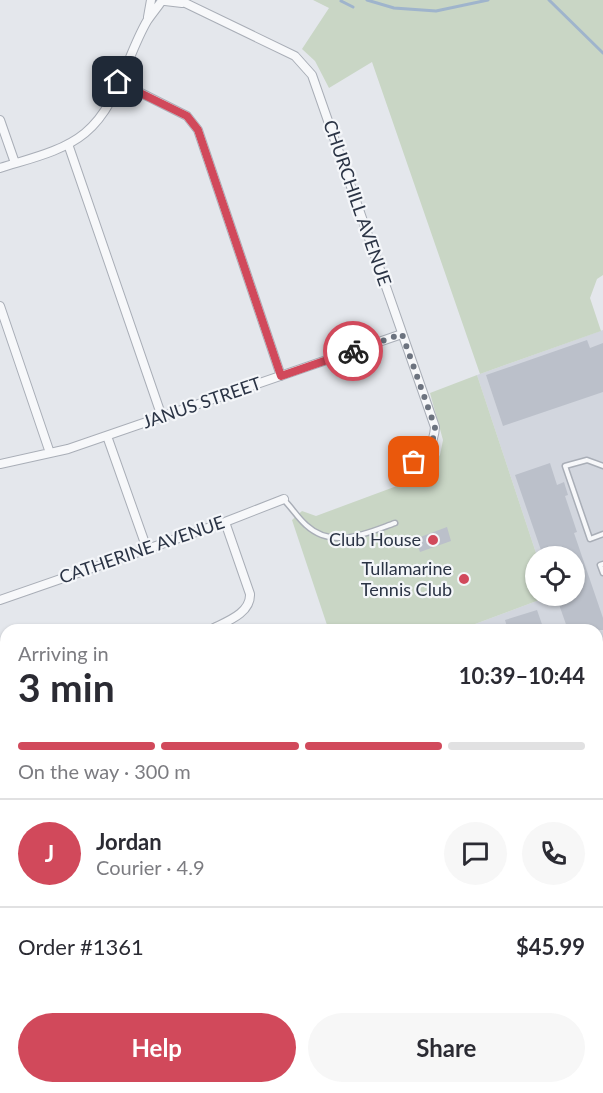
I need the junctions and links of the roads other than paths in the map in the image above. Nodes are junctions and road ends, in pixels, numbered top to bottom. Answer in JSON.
{"nodes":[{"id":1,"x":159,"y":1,"type":"edge"},
{"id":2,"x":181,"y":2,"type":"edge"},
{"id":3,"x":118,"y":82,"type":"junction"},
{"id":4,"x":0,"y":120,"type":"edge"},
{"id":5,"x":68,"y":144,"type":"junction"},
{"id":6,"x":15,"y":164,"type":"junction"},
{"id":7,"x":0,"y":168,"type":"edge"},
{"id":8,"x":0,"y":306,"type":"edge"},
{"id":9,"x":402,"y":334,"type":"junction"},
{"id":10,"x":281,"y":376,"type":"junction"},
{"id":11,"x":162,"y":417,"type":"junction"},
{"id":12,"x":107,"y":436,"type":"junction"},
{"id":13,"x":50,"y":453,"type":"junction"},
{"id":14,"x":0,"y":464,"type":"edge"},
{"id":15,"x":410,"y":464,"type":"dead end"},
{"id":16,"x":603,"y":466,"type":"edge"},
{"id":17,"x":284,"y":499,"type":"joint"},
{"id":18,"x":225,"y":522,"type":"junction"},
{"id":19,"x":395,"y":523,"type":"dead end"},
{"id":20,"x":603,"y":534,"type":"edge"},
{"id":21,"x":147,"y":549,"type":"junction"},
{"id":22,"x":603,"y":564,"type":"edge"},
{"id":23,"x":603,"y":573,"type":"edge"},
{"id":24,"x":0,"y":600,"type":"edge"},
{"id":25,"x":220,"y":624,"type":"edge"}],
"edges":[{"from":1,"to":2,"type":"street","name":"CHURCHILL AVENUE"},
{"from":1,"to":3,"type":"street"},
{"from":2,"to":9,"type":"street","name":"CHURCHILL AVENUE"},
{"from":3,"to":5,"type":"street"},
{"from":3,"to":10,"type":"street"},
{"from":4,"to":6,"type":"street"},
{"from":5,"to":6,"type":"street"},
{"from":5,"to":11,"type":"street"},
{"from":6,"to":7,"type":"street"},
{"from":8,"to":13,"type":"street"},
{"from":9,"to":10,"type":"street","name":"JANUS STREET"},
{"from":9,"to":15,"type":"street","name":"CHURCHILL AVENUE"},
{"from":10,"to":11,"type":"street","name":"JANUS STREET"},
{"from":11,"to":12,"type":"street","name":"JANUS STREET"},
{"from":12,"to":13,"type":"street","name":"JANUS STREET"},
{"from":12,"to":21,"type":"street"},
{"from":13,"to":14,"type":"street","name":"JANUS STREET"},
{"from":16,"to":20,"type":"lane"},
{"from":17,"to":18,"type":"street","name":"CATHERINE AVENUE"},
{"from":17,"to":19,"type":"lane"},
{"from":18,"to":21,"type":"street","name":"CATHERINE AVENUE"},
{"from":18,"to":25,"type":"street"},
{"from":21,"to":24,"type":"street","name":"CATHERINE AVENUE"},
{"from":22,"to":23,"type":"lane"}]}
